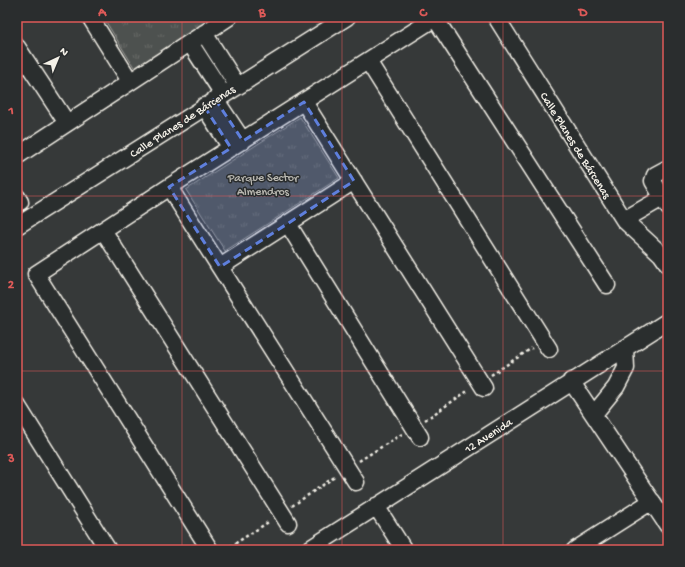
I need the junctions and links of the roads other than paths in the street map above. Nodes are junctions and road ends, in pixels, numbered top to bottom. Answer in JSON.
{"nodes":[{"id":1,"x":90,"y":17,"type":"edge"},
{"id":2,"x":229,"y":17,"type":"edge"},
{"id":3,"x":347,"y":17,"type":"edge"},
{"id":4,"x":496,"y":17,"type":"edge"},
{"id":5,"x":204,"y":34,"type":"junction"},
{"id":6,"x":190,"y":43,"type":"junction"},
{"id":7,"x":17,"y":47,"type":"edge"},
{"id":8,"x":368,"y":61,"type":"junction"},
{"id":9,"x":130,"y":82,"type":"junction"},
{"id":10,"x":237,"y":85,"type":"junction"},
{"id":11,"x":214,"y":100,"type":"junction"},
{"id":12,"x":304,"y":102,"type":"junction"},
{"id":13,"x":67,"y":123,"type":"junction"},
{"id":14,"x":237,"y":144,"type":"junction"},
{"id":15,"x":17,"y":156,"type":"edge"},
{"id":16,"x":668,"y":168,"type":"edge"},
{"id":17,"x":354,"y":181,"type":"junction"},
{"id":18,"x":170,"y":187,"type":"junction"},
{"id":19,"x":665,"y":203,"type":"edge"},
{"id":20,"x":624,"y":220,"type":"junction"},
{"id":21,"x":288,"y":224,"type":"junction"},
{"id":22,"x":17,"y":226,"type":"edge"},
{"id":23,"x":103,"y":230,"type":"junction"},
{"id":24,"x":668,"y":264,"type":"edge"},
{"id":25,"x":220,"y":267,"type":"junction"},
{"id":26,"x":607,"y":285,"type":"dead end"},
{"id":27,"x":668,"y":321,"type":"edge"},
{"id":28,"x":546,"y":345,"type":"road end"},
{"id":29,"x":625,"y":348,"type":"junction"},
{"id":30,"x":572,"y":381,"type":"junction"},
{"id":31,"x":483,"y":385,"type":"road end"},
{"id":32,"x":17,"y":404,"type":"edge"},
{"id":33,"x":594,"y":414,"type":"junction"},
{"id":34,"x":417,"y":432,"type":"road end"},
{"id":35,"x":351,"y":475,"type":"road end"},
{"id":36,"x":652,"y":501,"type":"junction"},
{"id":37,"x":376,"y":506,"type":"junction"},
{"id":38,"x":285,"y":518,"type":"road end"},
{"id":39,"x":668,"y":526,"type":"edge"},
{"id":40,"x":108,"y":550,"type":"edge"},
{"id":41,"x":210,"y":550,"type":"edge"},
{"id":42,"x":308,"y":550,"type":"edge"},
{"id":43,"x":404,"y":550,"type":"edge"},
{"id":44,"x":575,"y":550,"type":"edge"}],
"edges":[{"from":1,"to":9,"type":"street"},
{"from":2,"to":5,"type":"street"},
{"from":3,"to":10,"type":"street","name":"Calle Planes de Bárcenas"},
{"from":4,"to":20,"type":"street","name":"Calle Planes de Bárcenas"},
{"from":5,"to":6,"type":"street"},
{"from":5,"to":10,"type":"street"},
{"from":6,"to":9,"type":"street"},
{"from":6,"to":11,"type":"street"},
{"from":7,"to":13,"type":"street"},
{"from":8,"to":12,"type":"street"},
{"from":8,"to":26,"type":"street"},
{"from":8,"to":28,"type":"street"},
{"from":9,"to":13,"type":"street"},
{"from":10,"to":11,"type":"street","name":"Calle Planes de Bárcenas"},
{"from":11,"to":14,"type":"street"},
{"from":11,"to":22,"type":"street","name":"Calle Planes de Bárcenas"},
{"from":12,"to":14,"type":"street"},
{"from":12,"to":17,"type":"street"},
{"from":13,"to":15,"type":"street"},
{"from":14,"to":18,"type":"street"},
{"from":16,"to":19,"type":"street"},
{"from":17,"to":21,"type":"street"},
{"from":17,"to":31,"type":"street"},
{"from":18,"to":23,"type":"street"},
{"from":18,"to":25,"type":"street"},
{"from":19,"to":20,"type":"street"},
{"from":20,"to":24,"type":"street","name":"Calle Planes de Bárcenas"},
{"from":21,"to":25,"type":"street"},
{"from":21,"to":34,"type":"street"},
{"from":23,"to":38,"type":"street"},
{"from":23,"to":41,"type":"street"},
{"from":25,"to":35,"type":"street"},
{"from":27,"to":29,"type":"street","name":"12 Avenida"},
{"from":29,"to":30,"type":"street","name":"12 Avenida"},
{"from":29,"to":33,"type":"street"},
{"from":30,"to":33,"type":"street"},
{"from":30,"to":37,"type":"street","name":"12 Avenida"},
{"from":32,"to":40,"type":"street"},
{"from":33,"to":36,"type":"street"},
{"from":36,"to":39,"type":"street"},
{"from":36,"to":44,"type":"street"},
{"from":37,"to":42,"type":"street","name":"12 Avenida"},
{"from":37,"to":43,"type":"street"}]}
